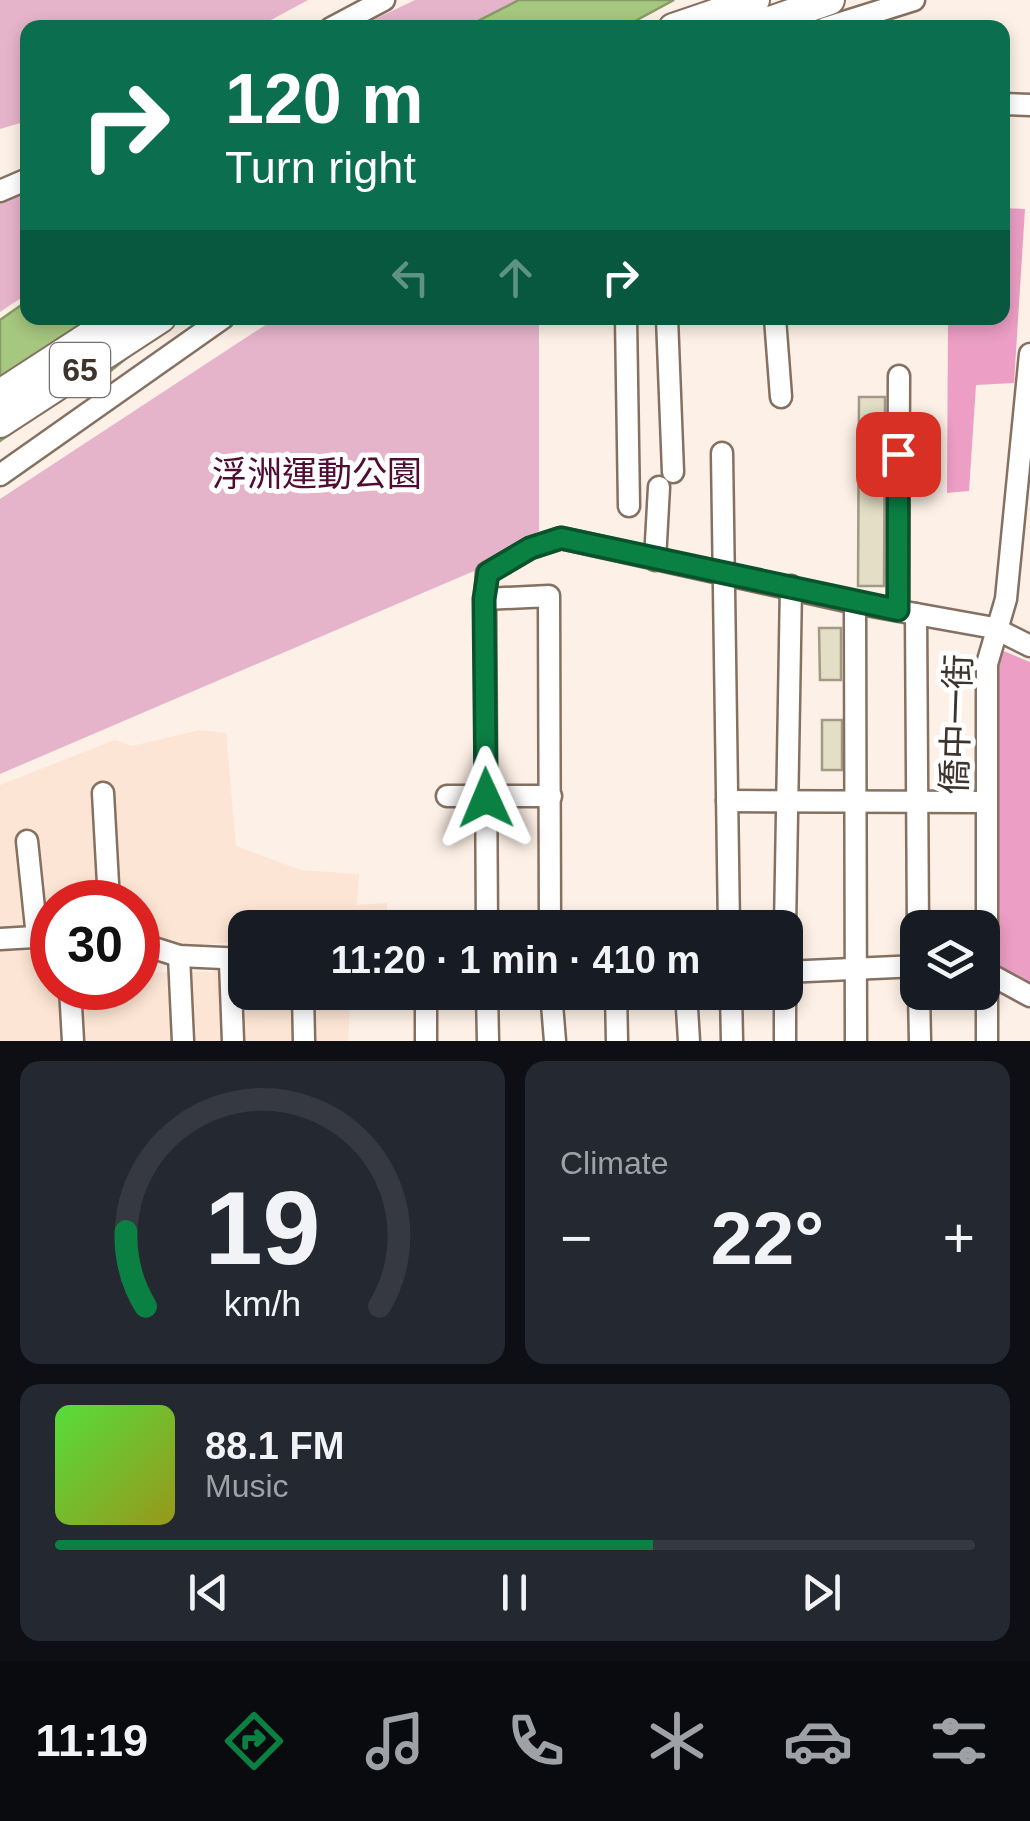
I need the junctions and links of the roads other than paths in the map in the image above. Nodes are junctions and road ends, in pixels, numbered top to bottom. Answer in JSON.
{"nodes":[{"id":1,"x":384,"y":0,"type":"edge"},
{"id":2,"x":755,"y":0,"type":"edge"},
{"id":3,"x":830,"y":0,"type":"edge"},
{"id":4,"x":914,"y":0,"type":"edge"},
{"id":5,"x":346,"y":20,"type":"edge"},
{"id":6,"x":696,"y":20,"type":"edge"},
{"id":7,"x":773,"y":20,"type":"edge"},
{"id":8,"x":850,"y":20,"type":"edge"},
{"id":9,"x":105,"y":325,"type":"edge"},
{"id":10,"x":149,"y":325,"type":"edge"},
{"id":11,"x":213,"y":325,"type":"edge"},
{"id":12,"x":626,"y":325,"type":"edge"},
{"id":13,"x":667,"y":325,"type":"edge"},
{"id":14,"x":776,"y":325,"type":"edge"},
{"id":15,"x":1030,"y":354,"type":"edge"},
{"id":16,"x":899,"y":376,"type":"dead end"},
{"id":17,"x":0,"y":394,"type":"edge"},
{"id":18,"x":781,"y":397,"type":"dead end"},
{"id":19,"x":0,"y":423,"type":"edge"},
{"id":20,"x":722,"y":453,"type":"dead end"},
{"id":21,"x":0,"y":475,"type":"edge"},
{"id":22,"x":629,"y":506,"type":"dead end"},
{"id":23,"x":655,"y":560,"type":"junction"},
{"id":24,"x":721,"y":573,"type":"junction"},
{"id":25,"x":791,"y":586,"type":"junction"},
{"id":26,"x":484,"y":599,"type":"junction"},
{"id":27,"x":855,"y":603,"type":"junction"},
{"id":28,"x":907,"y":612,"type":"junction"},
{"id":29,"x":994,"y":628,"type":"junction"},
{"id":30,"x":1030,"y":646,"type":"edge"},
{"id":31,"x":103,"y":794,"type":"dead end"},
{"id":32,"x":447,"y":796,"type":"dead end"},
{"id":33,"x":551,"y":796,"type":"junction"},
{"id":34,"x":486,"y":798,"type":"junction"},
{"id":35,"x":726,"y":802,"type":"junction"},
{"id":36,"x":786,"y":802,"type":"junction"},
{"id":37,"x":857,"y":802,"type":"junction"},
{"id":38,"x":917,"y":802,"type":"junction"},
{"id":39,"x":985,"y":802,"type":"junction"},
{"id":40,"x":27,"y":841,"type":"dead end"},
{"id":41,"x":34,"y":880,"type":"edge"},
{"id":42,"x":108,"y":880,"type":"edge"},
{"id":43,"x":486,"y":910,"type":"edge"},
{"id":44,"x":550,"y":910,"type":"edge"},
{"id":45,"x":729,"y":910,"type":"edge"},
{"id":46,"x":785,"y":910,"type":"edge"},
{"id":47,"x":918,"y":910,"type":"edge"},
{"id":48,"x":984,"y":910,"type":"edge"},
{"id":49,"x":30,"y":938,"type":"edge"},
{"id":50,"x":0,"y":939,"type":"edge"},
{"id":51,"x":160,"y":950,"type":"edge"},
{"id":52,"x":179,"y":956,"type":"junction"},
{"id":53,"x":228,"y":959,"type":"edge"},
{"id":54,"x":857,"y":966,"type":"junction"},
{"id":55,"x":900,"y":966,"type":"edge"},
{"id":56,"x":803,"y":970,"type":"edge"},
{"id":57,"x":1000,"y":980,"type":"edge"},
{"id":58,"x":1030,"y":996,"type":"edge"},
{"id":59,"x":71,"y":1010,"type":"edge"},
{"id":60,"x":235,"y":1010,"type":"edge"},
{"id":61,"x":303,"y":1010,"type":"edge"},
{"id":62,"x":426,"y":1010,"type":"edge"},
{"id":63,"x":487,"y":1010,"type":"edge"},
{"id":64,"x":552,"y":1010,"type":"edge"},
{"id":65,"x":616,"y":1010,"type":"edge"},
{"id":66,"x":687,"y":1010,"type":"edge"},
{"id":67,"x":731,"y":1010,"type":"edge"},
{"id":68,"x":785,"y":1010,"type":"edge"},
{"id":69,"x":919,"y":1010,"type":"edge"},
{"id":70,"x":986,"y":1010,"type":"edge"},
{"id":71,"x":72,"y":1041,"type":"edge"},
{"id":72,"x":183,"y":1041,"type":"edge"},
{"id":73,"x":233,"y":1041,"type":"edge"},
{"id":74,"x":304,"y":1041,"type":"edge"},
{"id":75,"x":426,"y":1041,"type":"edge"},
{"id":76,"x":488,"y":1041,"type":"edge"},
{"id":77,"x":554,"y":1041,"type":"edge"},
{"id":78,"x":617,"y":1041,"type":"edge"},
{"id":79,"x":689,"y":1041,"type":"edge"},
{"id":80,"x":732,"y":1041,"type":"edge"},
{"id":81,"x":785,"y":1041,"type":"edge"},
{"id":82,"x":856,"y":1041,"type":"edge"},
{"id":83,"x":920,"y":1041,"type":"edge"},
{"id":84,"x":987,"y":1041,"type":"edge"}],
"edges":[{"from":1,"to":5,"type":"street"},
{"from":2,"to":6,"type":"highway"},
{"from":3,"to":7,"type":"highway"},
{"from":4,"to":8,"type":"street"},
{"from":9,"to":17,"type":"highway","number":"65"},
{"from":10,"to":19,"type":"highway","number":"65"},
{"from":11,"to":21,"type":"street"},
{"from":12,"to":22,"type":"street"},
{"from":13,"to":23,"type":"street"},
{"from":14,"to":18,"type":"street"},
{"from":15,"to":29,"type":"street","name":"僑中一街"},
{"from":16,"to":28,"type":"street"},
{"from":20,"to":24,"type":"street"},
{"from":23,"to":24,"type":"street"},
{"from":23,"to":26,"type":"street"},
{"from":24,"to":25,"type":"street"},
{"from":24,"to":35,"type":"street"},
{"from":25,"to":27,"type":"street"},
{"from":25,"to":36,"type":"street"},
{"from":26,"to":33,"type":"street"},
{"from":26,"to":34,"type":"street"},
{"from":27,"to":28,"type":"street"},
{"from":27,"to":37,"type":"street"},
{"from":28,"to":29,"type":"street"},
{"from":28,"to":38,"type":"street"},
{"from":29,"to":30,"type":"street"},
{"from":29,"to":39,"type":"street","name":"僑中一街"},
{"from":31,"to":42,"type":"street"},
{"from":32,"to":34,"type":"street"},
{"from":33,"to":34,"type":"street"},
{"from":33,"to":44,"type":"street"},
{"from":34,"to":43,"type":"street"},
{"from":35,"to":36,"type":"street"},
{"from":35,"to":45,"type":"street"},
{"from":36,"to":37,"type":"street"},
{"from":36,"to":46,"type":"street"},
{"from":37,"to":38,"type":"street"},
{"from":37,"to":54,"type":"street"},
{"from":38,"to":39,"type":"street"},
{"from":38,"to":47,"type":"street"},
{"from":39,"to":48,"type":"street","name":"僑中一街"},
{"from":40,"to":41,"type":"street"},
{"from":49,"to":50,"type":"street"},
{"from":51,"to":52,"type":"street"},
{"from":52,"to":53,"type":"street"},
{"from":52,"to":72,"type":"street"},
{"from":54,"to":55,"type":"street"},
{"from":54,"to":56,"type":"street"},
{"from":54,"to":82,"type":"street"},
{"from":57,"to":58,"type":"street"},
{"from":59,"to":71,"type":"street"},
{"from":60,"to":73,"type":"street"},
{"from":61,"to":74,"type":"street"},
{"from":62,"to":75,"type":"street"},
{"from":63,"to":76,"type":"street"},
{"from":64,"to":77,"type":"street"},
{"from":65,"to":78,"type":"street"},
{"from":66,"to":79,"type":"street"},
{"from":67,"to":80,"type":"street"},
{"from":68,"to":81,"type":"street"},
{"from":69,"to":83,"type":"street"},
{"from":70,"to":84,"type":"street","name":"僑中一街"}]}
